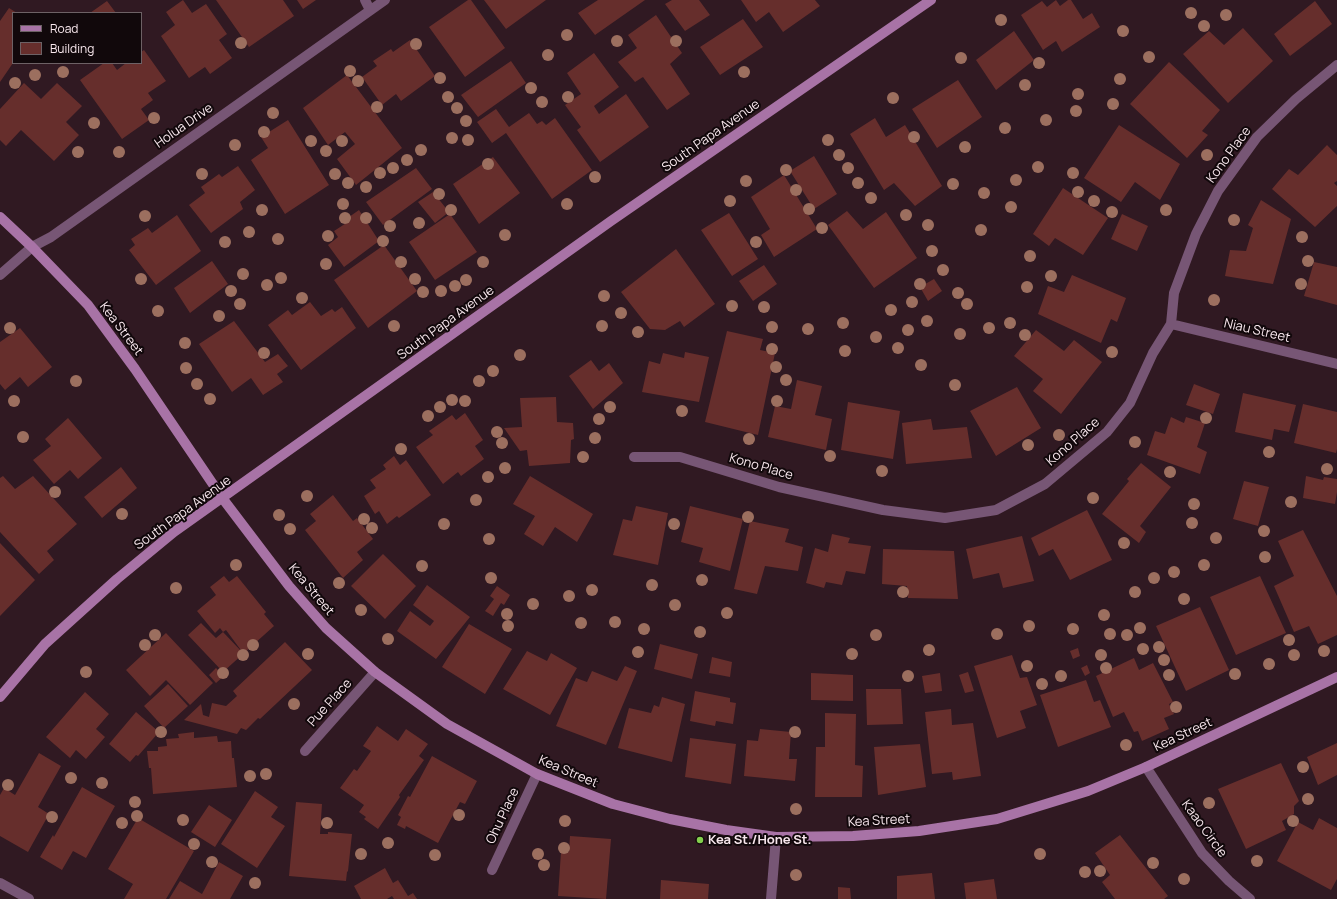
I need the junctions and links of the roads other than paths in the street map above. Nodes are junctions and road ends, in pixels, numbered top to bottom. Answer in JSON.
{"nodes":[{"id":1,"x":365,"y":0,"type":"edge"},
{"id":2,"x":385,"y":0,"type":"edge"},
{"id":3,"x":931,"y":0,"type":"edge"},
{"id":4,"x":370,"y":10,"type":"junction"},
{"id":5,"x":1337,"y":65,"type":"edge"},
{"id":6,"x":0,"y":217,"type":"edge"},
{"id":7,"x":32,"y":247,"type":"junction"},
{"id":8,"x":0,"y":275,"type":"edge"},
{"id":9,"x":1171,"y":324,"type":"junction"},
{"id":10,"x":1337,"y":364,"type":"edge"},
{"id":11,"x":634,"y":457,"type":"dead end"},
{"id":12,"x":222,"y":499,"type":"junction"},
{"id":13,"x":375,"y":672,"type":"junction"},
{"id":14,"x":1337,"y":677,"type":"edge"},
{"id":15,"x":0,"y":697,"type":"edge"},
{"id":16,"x":305,"y":751,"type":"dead end"},
{"id":17,"x":1146,"y":767,"type":"junction"},
{"id":18,"x":537,"y":774,"type":"junction"},
{"id":19,"x":776,"y":837,"type":"junction"},
{"id":20,"x":492,"y":870,"type":"dead end"},
{"id":21,"x":0,"y":883,"type":"edge"},
{"id":22,"x":29,"y":899,"type":"edge"},
{"id":23,"x":771,"y":899,"type":"edge"},
{"id":24,"x":1250,"y":899,"type":"edge"}],
"edges":[{"from":1,"to":4,"type":"street"},
{"from":2,"to":4,"type":"street","name":"Holua Drive"},
{"from":3,"to":12,"type":"street","name":"South Papa Avenue"},
{"from":4,"to":7,"type":"street","name":"Holua Drive"},
{"from":5,"to":9,"type":"street","name":"Kono Place"},
{"from":6,"to":7,"type":"street","name":"Kea Street"},
{"from":7,"to":8,"type":"street","name":"Holua Drive"},
{"from":7,"to":12,"type":"street","name":"Kea Street"},
{"from":9,"to":10,"type":"street","name":"Niau Street"},
{"from":9,"to":11,"type":"street","name":"Kono Place"},
{"from":12,"to":13,"type":"street","name":"Kea Street"},
{"from":12,"to":15,"type":"street","name":"South Papa Avenue"},
{"from":13,"to":16,"type":"street","name":"Pue Place"},
{"from":13,"to":18,"type":"street","name":"Kea Street"},
{"from":14,"to":17,"type":"street","name":"Kea Street"},
{"from":17,"to":19,"type":"street","name":"Kea Street"},
{"from":17,"to":24,"type":"street","name":"Kaao Circle"},
{"from":18,"to":19,"type":"street","name":"Kea Street"},
{"from":18,"to":20,"type":"street","name":"Ohu Place"},
{"from":19,"to":23,"type":"street"},
{"from":21,"to":22,"type":"street"}]}
